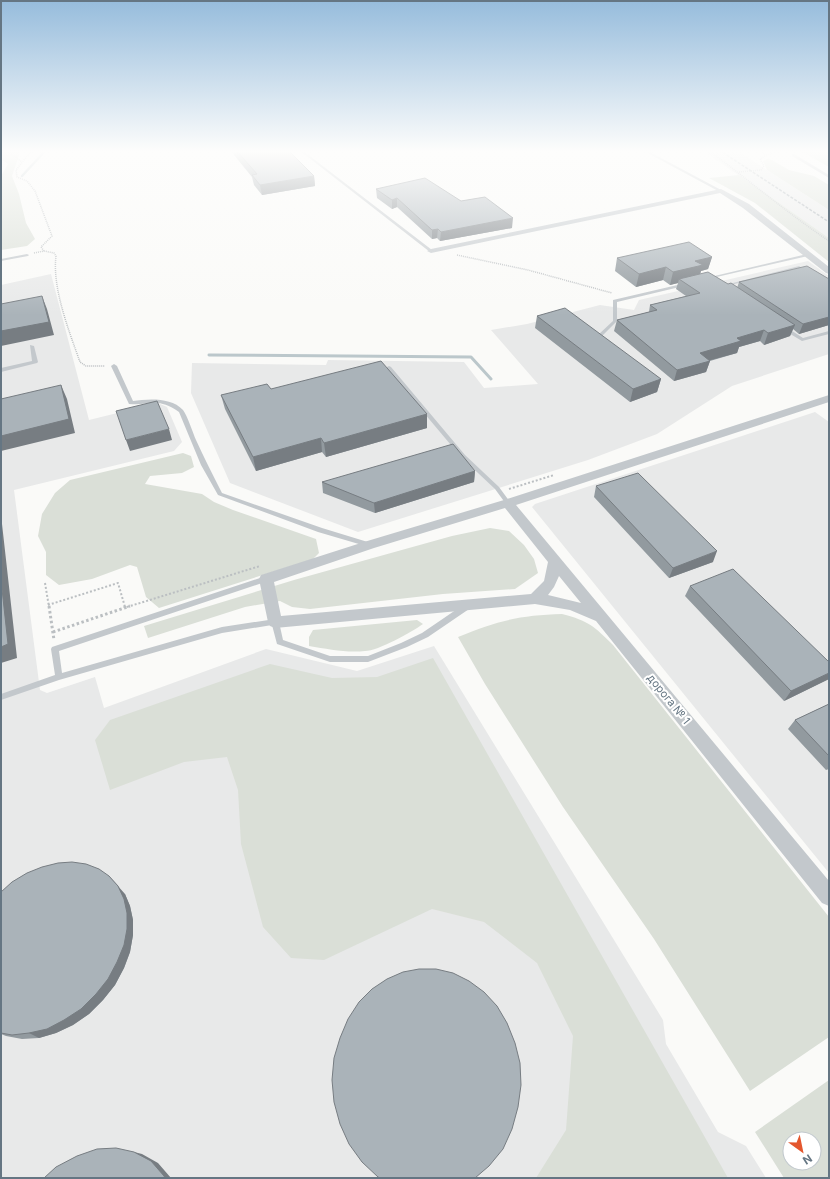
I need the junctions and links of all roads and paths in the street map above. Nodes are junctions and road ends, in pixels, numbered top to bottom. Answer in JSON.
{"nodes":[{"id":1,"x":41,"y":205,"type":"edge"},
{"id":2,"x":371,"y":205,"type":"edge"},
{"id":3,"x":650,"y":205,"type":"edge"},
{"id":4,"x":744,"y":205,"type":"edge"},
{"id":5,"x":779,"y":205,"type":"edge"},
{"id":6,"x":829,"y":241,"type":"edge"},
{"id":7,"x":44,"y":251,"type":"junction"},
{"id":8,"x":431,"y":251,"type":"junction"},
{"id":9,"x":27,"y":255,"type":"joint"},
{"id":10,"x":807,"y":255,"type":"junction"},
{"id":11,"x":1,"y":260,"type":"edge"},
{"id":12,"x":829,"y":271,"type":"edge"},
{"id":13,"x":811,"y":274,"type":"edge"},
{"id":14,"x":699,"y":281,"type":"edge"},
{"id":15,"x":691,"y":282,"type":"edge"},
{"id":16,"x":728,"y":291,"type":"edge"},
{"id":17,"x":630,"y":297,"type":"junction"},
{"id":18,"x":777,"y":323,"type":"edge"},
{"id":19,"x":829,"y":332,"type":"edge"},
{"id":20,"x":600,"y":335,"type":"edge"},
{"id":21,"x":32,"y":346,"type":"dead end"},
{"id":22,"x":114,"y":366,"type":"joint"},
{"id":23,"x":389,"y":368,"type":"edge"},
{"id":24,"x":1,"y":370,"type":"edge"},
{"id":25,"x":829,"y":398,"type":"edge"},
{"id":26,"x":508,"y":503,"type":"junction"},
{"id":27,"x":369,"y":545,"type":"junction"},
{"id":28,"x":555,"y":562,"type":"junction"},
{"id":29,"x":266,"y":579,"type":"junction"},
{"id":30,"x":45,"y":583,"type":"dead end"},
{"id":31,"x":534,"y":599,"type":"junction"},
{"id":32,"x":48,"y":605,"type":"junction"},
{"id":33,"x":469,"y":605,"type":"junction"},
{"id":34,"x":125,"y":608,"type":"dead end"},
{"id":35,"x":603,"y":618,"type":"junction"},
{"id":36,"x":275,"y":622,"type":"junction"},
{"id":37,"x":55,"y":649,"type":"junction"},
{"id":38,"x":59,"y":677,"type":"junction"},
{"id":39,"x":1,"y":697,"type":"edge"},
{"id":40,"x":829,"y":896,"type":"edge"}],
"edges":[{"from":1,"to":7,"type":"path"},
{"from":2,"to":8,"type":"lane"},
{"from":3,"to":8,"type":"street"},
{"from":4,"to":10,"type":"street"},
{"from":5,"to":6,"type":"path"},
{"from":7,"to":9,"type":"path"},
{"from":7,"to":22,"type":"path"},
{"from":8,"to":17,"type":"path"},
{"from":9,"to":11,"type":"lane"},
{"from":10,"to":12,"type":"street"},
{"from":10,"to":14,"type":"lane"},
{"from":13,"to":16,"type":"lane"},
{"from":15,"to":17,"type":"lane"},
{"from":17,"to":20,"type":"lane"},
{"from":18,"to":19,"type":"lane"},
{"from":21,"to":24,"type":"lane"},
{"from":22,"to":27,"type":"lane"},
{"from":23,"to":26,"type":"lane"},
{"from":25,"to":26,"type":"street"},
{"from":26,"to":27,"type":"street"},
{"from":26,"to":28,"type":"street","name":"дорога № 1"},
{"from":27,"to":29,"type":"street"},
{"from":28,"to":31,"type":"street"},
{"from":28,"to":35,"type":"street","name":"дорога № 1"},
{"from":29,"to":36,"type":"street"},
{"from":29,"to":37,"type":"lane"},
{"from":30,"to":32,"type":"path"},
{"from":31,"to":33,"type":"street"},
{"from":31,"to":35,"type":"street"},
{"from":32,"to":34,"type":"path"},
{"from":32,"to":37,"type":"path"},
{"from":33,"to":36,"type":"street"},
{"from":33,"to":36,"type":"lane"},
{"from":35,"to":40,"type":"street","name":"дорога № 1"},
{"from":36,"to":38,"type":"lane"},
{"from":37,"to":38,"type":"lane"},
{"from":38,"to":39,"type":"lane"}]}
